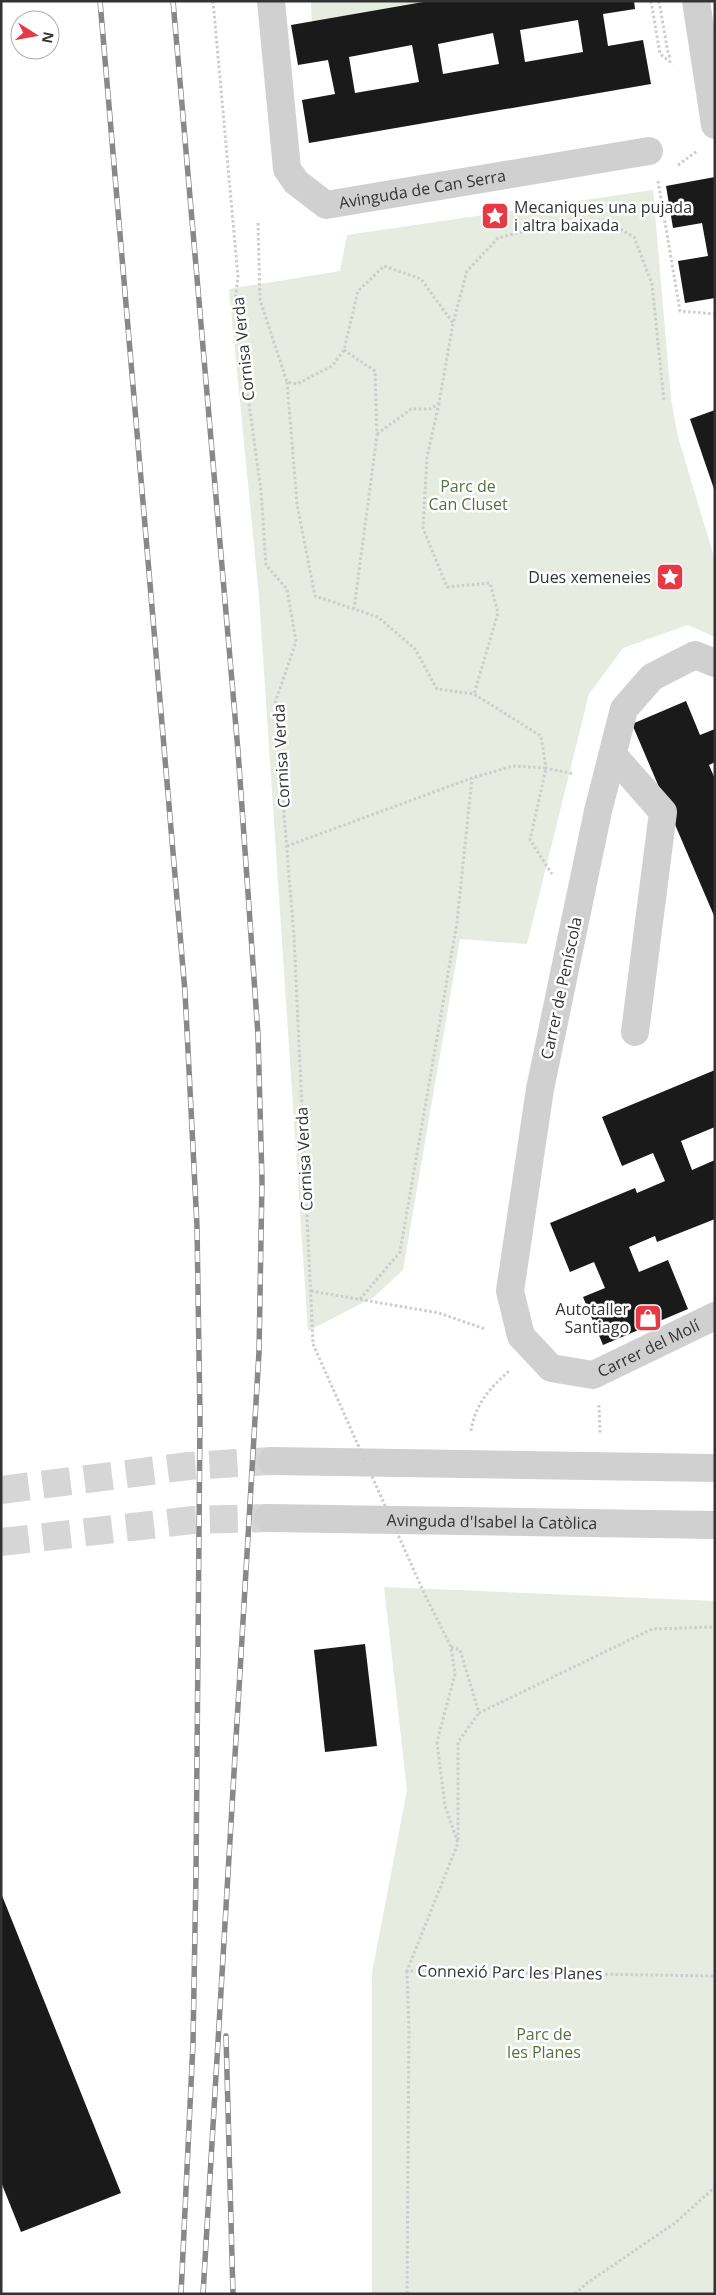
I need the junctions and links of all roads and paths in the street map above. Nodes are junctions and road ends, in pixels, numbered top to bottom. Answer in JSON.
{"nodes":[{"id":1,"x":213,"y":1,"type":"edge"},
{"id":2,"x":271,"y":1,"type":"edge"},
{"id":3,"x":651,"y":1,"type":"edge"},
{"id":4,"x":659,"y":1,"type":"edge"},
{"id":5,"x":696,"y":1,"type":"edge"},
{"id":6,"x":668,"y":52,"type":"dead end"},
{"id":7,"x":673,"y":64,"type":"dead end"},
{"id":8,"x":715,"y":125,"type":"edge"},
{"id":9,"x":698,"y":150,"type":"dead end"},
{"id":10,"x":649,"y":151,"type":"dead end"},
{"id":11,"x":675,"y":167,"type":"dead end"},
{"id":12,"x":663,"y":176,"type":"dead end"},
{"id":13,"x":258,"y":223,"type":"dead end"},
{"id":14,"x":715,"y":314,"type":"edge"},
{"id":15,"x":453,"y":323,"type":"junction"},
{"id":16,"x":344,"y":350,"type":"junction"},
{"id":17,"x":287,"y":382,"type":"junction"},
{"id":18,"x":664,"y":401,"type":"dead end"},
{"id":19,"x":439,"y":403,"type":"junction"},
{"id":20,"x":377,"y":435,"type":"junction"},
{"id":21,"x":354,"y":609,"type":"junction"},
{"id":22,"x":715,"y":663,"type":"edge"},
{"id":23,"x":474,"y":694,"type":"junction"},
{"id":24,"x":613,"y":755,"type":"junction"},
{"id":25,"x":546,"y":768,"type":"junction"},
{"id":26,"x":575,"y":774,"type":"dead end"},
{"id":27,"x":472,"y":778,"type":"junction"},
{"id":28,"x":287,"y":846,"type":"junction"},
{"id":29,"x":552,"y":875,"type":"dead end"},
{"id":30,"x":635,"y":1032,"type":"dead end"},
{"id":31,"x":311,"y":1290,"type":"junction"},
{"id":32,"x":360,"y":1299,"type":"junction"},
{"id":33,"x":708,"y":1327,"type":"edge"},
{"id":34,"x":491,"y":1331,"type":"dead end"},
{"id":35,"x":512,"y":1368,"type":"dead end"},
{"id":36,"x":551,"y":1368,"type":"joint"},
{"id":37,"x":598,"y":1398,"type":"dead end"},
{"id":38,"x":470,"y":1431,"type":"dead end"},
{"id":39,"x":600,"y":1433,"type":"dead end"},
{"id":40,"x":272,"y":1461,"type":"tunnel mouth"},
{"id":41,"x":710,"y":1463,"type":"edge"},
{"id":42,"x":268,"y":1518,"type":"tunnel mouth"},
{"id":43,"x":715,"y":1525,"type":"edge"},
{"id":44,"x":715,"y":1627,"type":"edge"},
{"id":45,"x":450,"y":1647,"type":"junction"},
{"id":46,"x":479,"y":1713,"type":"junction"},
{"id":47,"x":458,"y":1843,"type":"junction"},
{"id":48,"x":407,"y":1971,"type":"junction"},
{"id":49,"x":715,"y":1976,"type":"edge"},
{"id":50,"x":715,"y":2187,"type":"edge"},
{"id":51,"x":407,"y":2294,"type":"edge"},
{"id":52,"x":575,"y":2294,"type":"edge"}],
"edges":[{"from":1,"to":28,"type":"path","name":"Cornisa Verda"},
{"from":2,"to":10,"type":"street","name":"Avinguda de Can Serra"},
{"from":3,"to":7,"type":"path"},
{"from":4,"to":6,"type":"path"},
{"from":5,"to":8,"type":"street"},
{"from":9,"to":11,"type":"path"},
{"from":12,"to":14,"type":"path"},
{"from":13,"to":17,"type":"path"},
{"from":15,"to":16,"type":"path"},
{"from":15,"to":18,"type":"path"},
{"from":15,"to":19,"type":"path"},
{"from":16,"to":17,"type":"path"},
{"from":16,"to":20,"type":"path"},
{"from":17,"to":21,"type":"path"},
{"from":19,"to":20,"type":"path"},
{"from":19,"to":23,"type":"path"},
{"from":20,"to":21,"type":"path"},
{"from":21,"to":23,"type":"path"},
{"from":22,"to":24,"type":"street","name":"Carrer de Peníscola"},
{"from":23,"to":25,"type":"path"},
{"from":24,"to":30,"type":"street"},
{"from":24,"to":36,"type":"street","name":"Carrer de Peníscola"},
{"from":25,"to":26,"type":"path"},
{"from":25,"to":27,"type":"path"},
{"from":25,"to":29,"type":"path"},
{"from":27,"to":28,"type":"path"},
{"from":27,"to":32,"type":"path"},
{"from":28,"to":31,"type":"path","name":"Cornisa Verda"},
{"from":31,"to":32,"type":"path"},
{"from":31,"to":45,"type":"path","name":"Cornisa Verda","bridge":true},
{"from":32,"to":34,"type":"path"},
{"from":33,"to":36,"type":"street","name":"Carrer del Molí"},
{"from":35,"to":38,"type":"path"},
{"from":37,"to":39,"type":"path"},
{"from":40,"to":41,"type":"street"},
{"from":42,"to":43,"type":"street","name":"Avinguda d'Isabel la Catòlica"},
{"from":44,"to":46,"type":"path"},
{"from":45,"to":46,"type":"path"},
{"from":45,"to":47,"type":"path","bridge":true},
{"from":46,"to":47,"type":"path"},
{"from":47,"to":48,"type":"path","name":"Connexió Parc les Planes"},
{"from":48,"to":49,"type":"path","name":"Connexió Parc les Planes"},
{"from":48,"to":51,"type":"path"},
{"from":50,"to":52,"type":"path"}]}
